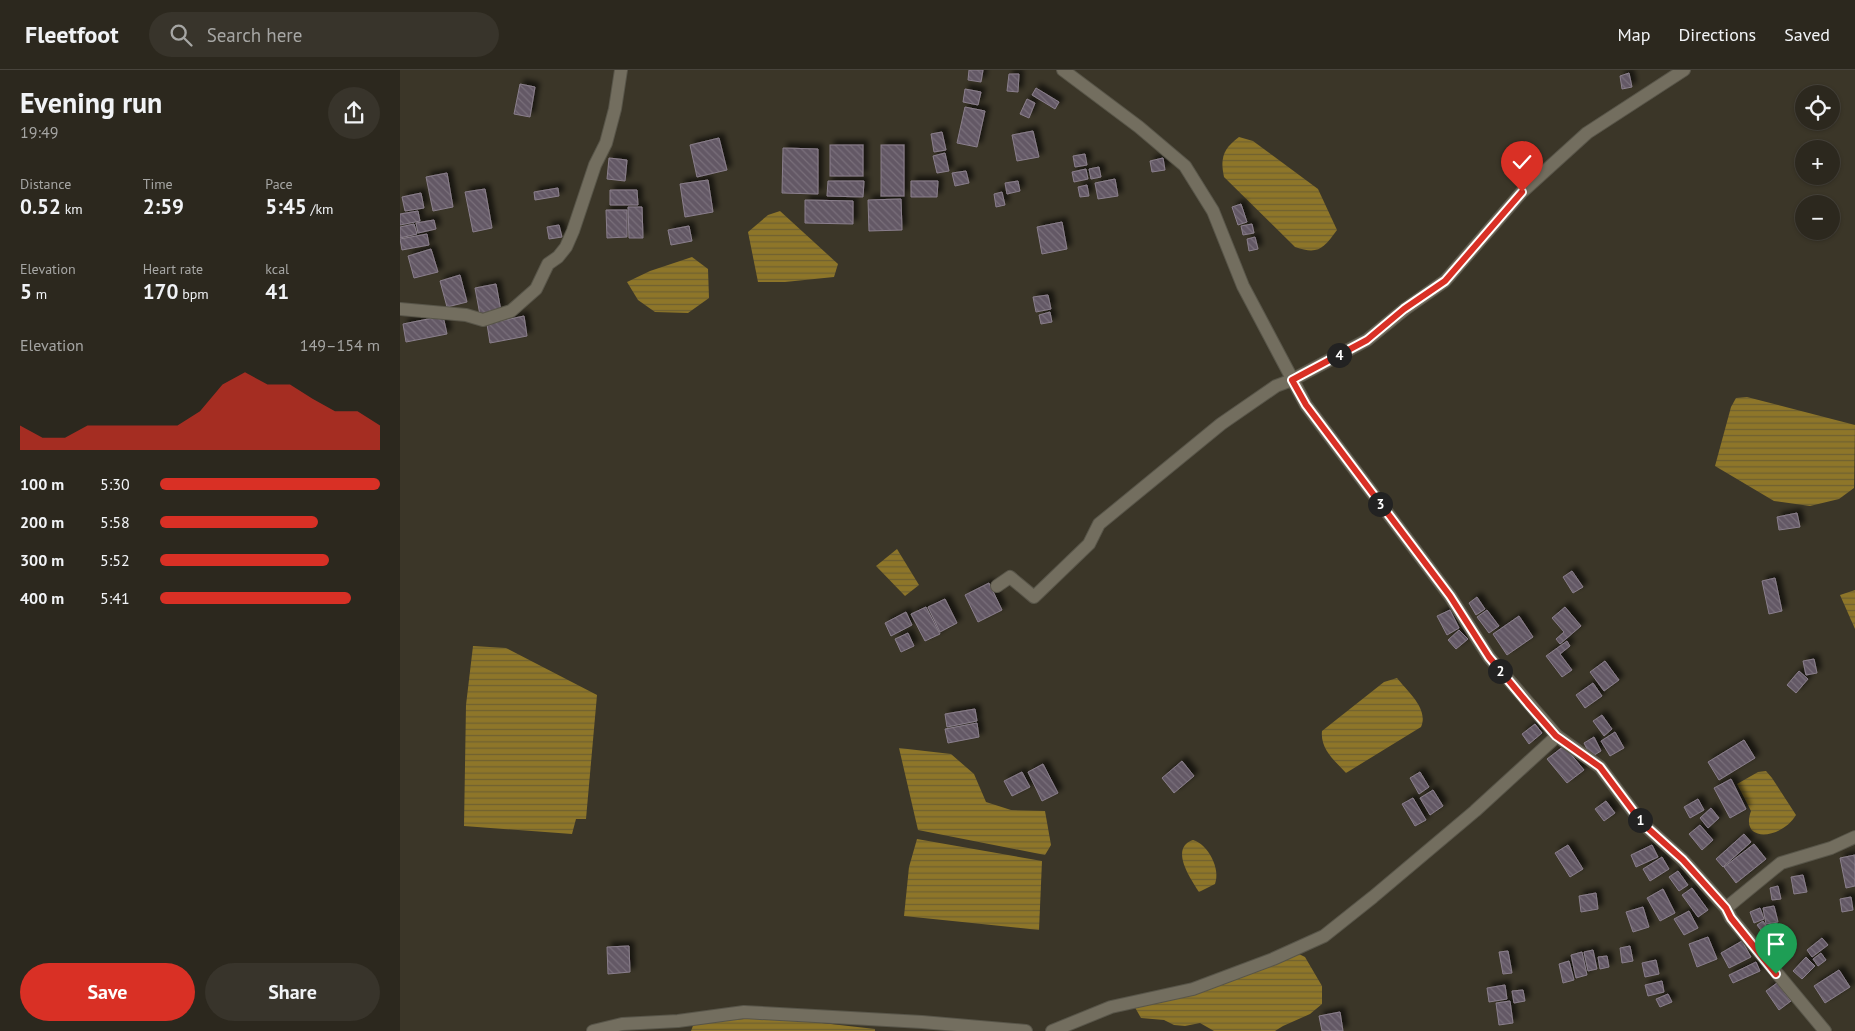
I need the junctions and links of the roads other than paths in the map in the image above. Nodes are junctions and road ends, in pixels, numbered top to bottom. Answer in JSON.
{"nodes":[{"id":1,"x":621,"y":70,"type":"edge"},
{"id":2,"x":1063,"y":70,"type":"edge"},
{"id":3,"x":1684,"y":70,"type":"edge"},
{"id":4,"x":400,"y":309,"type":"edge"},
{"id":5,"x":1292,"y":380,"type":"junction"},
{"id":6,"x":997,"y":586,"type":"dead end"},
{"id":7,"x":1556,"y":736,"type":"junction"},
{"id":8,"x":1855,"y":837,"type":"edge"},
{"id":9,"x":1726,"y":908,"type":"junction"},
{"id":10,"x":593,"y":1031,"type":"edge"},
{"id":11,"x":1026,"y":1031,"type":"edge"},
{"id":12,"x":1052,"y":1031,"type":"edge"},
{"id":13,"x":1825,"y":1031,"type":"edge"}],
"edges":[{"from":1,"to":4,"type":"street"},
{"from":2,"to":5,"type":"street"},
{"from":3,"to":5,"type":"street"},
{"from":5,"to":6,"type":"street"},
{"from":5,"to":7,"type":"street"},
{"from":7,"to":9,"type":"street"},
{"from":7,"to":12,"type":"street"},
{"from":8,"to":9,"type":"street"},
{"from":9,"to":13,"type":"street"},
{"from":10,"to":11,"type":"street"}]}
